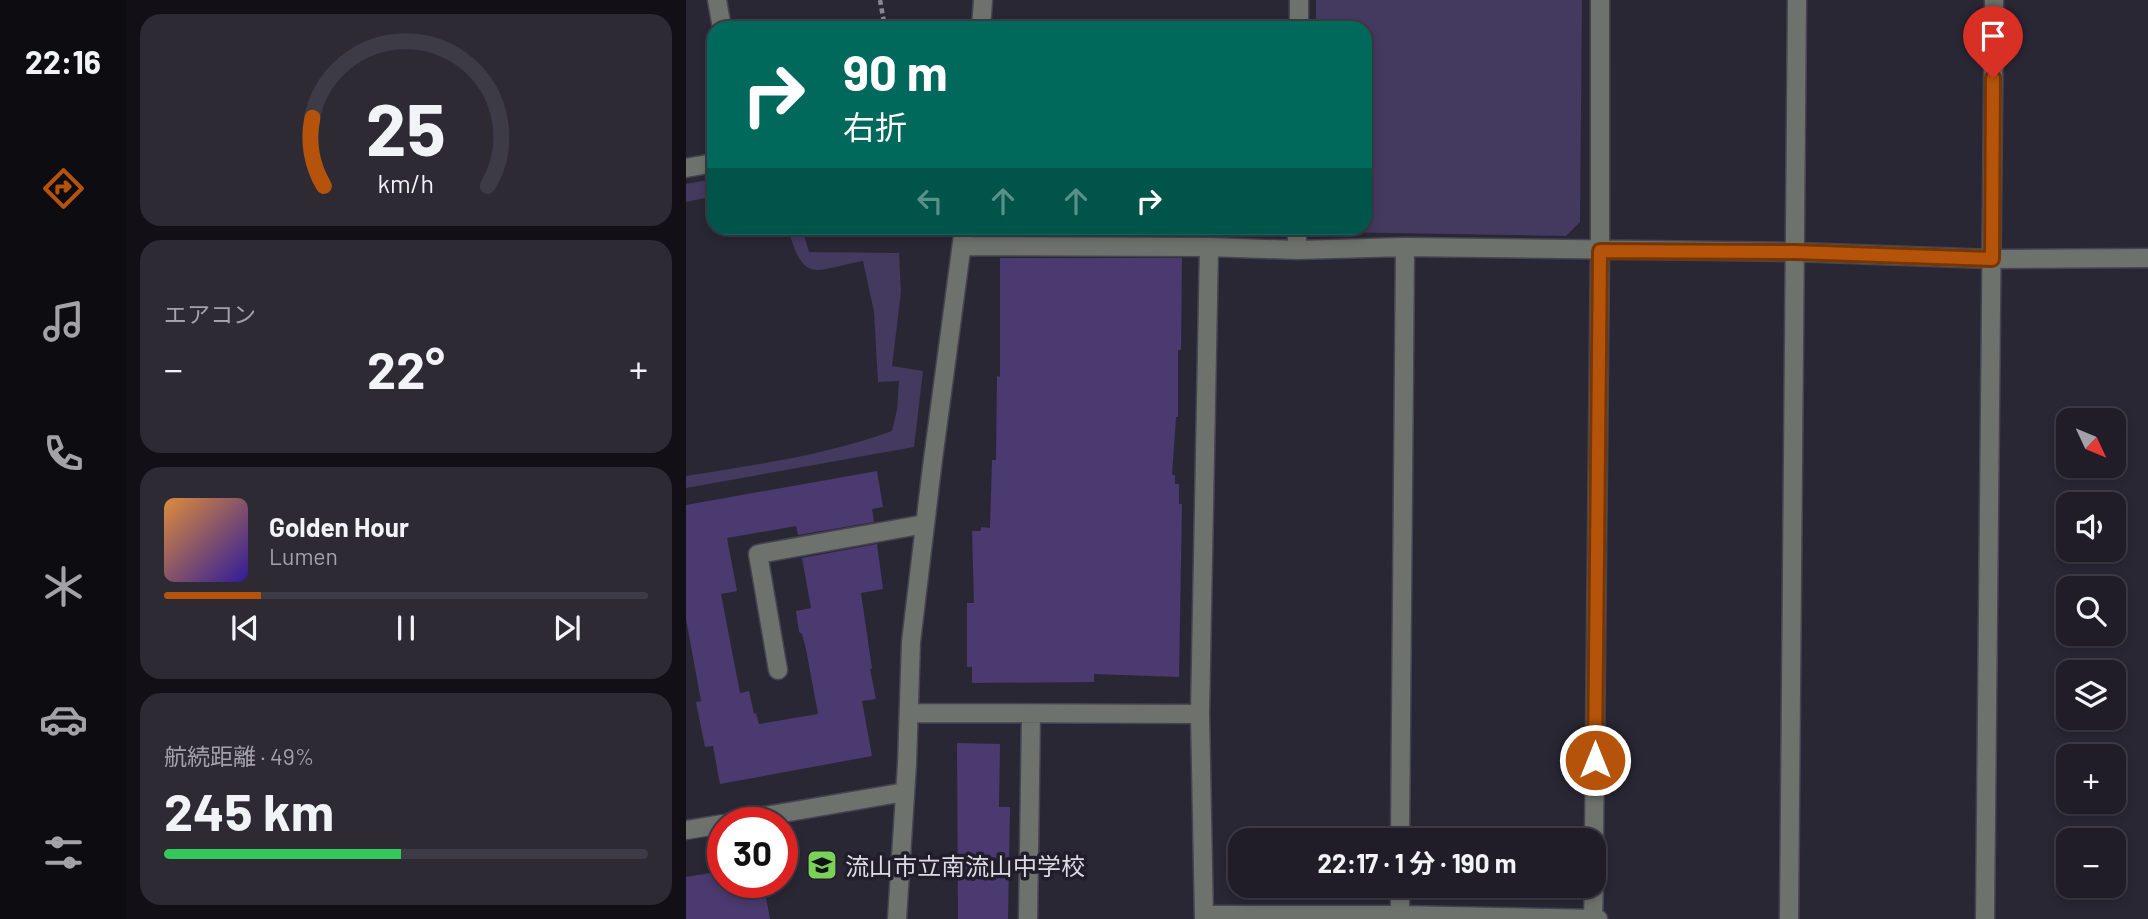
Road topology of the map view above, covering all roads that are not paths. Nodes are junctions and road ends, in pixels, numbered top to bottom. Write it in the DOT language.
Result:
graph roads {
  1 [pos="717,0"];
  2 [pos="983,0"];
  3 [pos="1299,0"];
  4 [pos="1600,0"];
  5 [pos="1797,0"];
  6 [pos="1994,0"];
  7 [pos="721,21"];
  8 [pos="982,21"];
  9 [pos="1298,21"];
  10 [pos="707,164"];
  11 [pos="686,168"];
  12 [pos="963,235"];
  13 [pos="1297,235"];
  14 [pos="962,246"];
  15 [pos="1209,247"];
  16 [pos="1405,247"];
  17 [pos="1297,250"];
  18 [pos="1600,251"];
  19 [pos="1795,252"];
  20 [pos="2148,258"];
  21 [pos="1992,259"];
  22 [pos="925,524"];
  23 [pos="778,670"];
  24 [pos="909,713"];
  25 [pos="1200,714"];
  26 [pos="1031,715"];
  27 [pos="905,792"];
  28 [pos="798,810"];
  29 [pos="707,827"];
  30 [pos="1401,828"];
  31 [pos="1594,828"];
  32 [pos="686,830"];
  33 [pos="1400,898"];
  34 [pos="1595,898"];
  35 [pos="1204,917"];
  36 [pos="1400,917"];
  37 [pos="897,919"];
  38 [pos="1028,919"];
  39 [pos="1596,919"];
  40 [pos="1789,919"];
  41 [pos="1985,919"];
  1 -- 7 [label="street"];
  2 -- 8 [label="street"];
  3 -- 9 [label="street"];
  4 -- 18 [label="street"];
  5 -- 19 [label="street"];
  6 -- 21 [label="street"];
  10 -- 11 [label="street"];
  12 -- 14 [label="street"];
  13 -- 17 [label="street"];
  14 -- 15 [label="street"];
  14 -- 22 [label="street"];
  15 -- 17 [label="street"];
  15 -- 25 [label="street"];
  16 -- 17 [label="street"];
  16 -- 18 [label="street"];
  16 -- 30 [label="street"];
  18 -- 19 [label="street"];
  18 -- 31 [label="street"];
  19 -- 21 [label="street"];
  19 -- 40 [label="street"];
  20 -- 21 [label="street"];
  21 -- 41 [label="street"];
  22 -- 23 [label="street"];
  22 -- 24 [label="street"];
  24 -- 26 [label="street"];
  24 -- 27 [label="street"];
  25 -- 26 [label="street"];
  25 -- 35 [label="street"];
  26 -- 38 [label="street"];
  27 -- 28 [label="street"];
  27 -- 37 [label="street"];
  29 -- 32 [label="street"];
  33 -- 36 [label="street"];
  34 -- 39 [label="street"];
  35 -- 36 [label="street"];
  36 -- 39 [label="street"];
}
